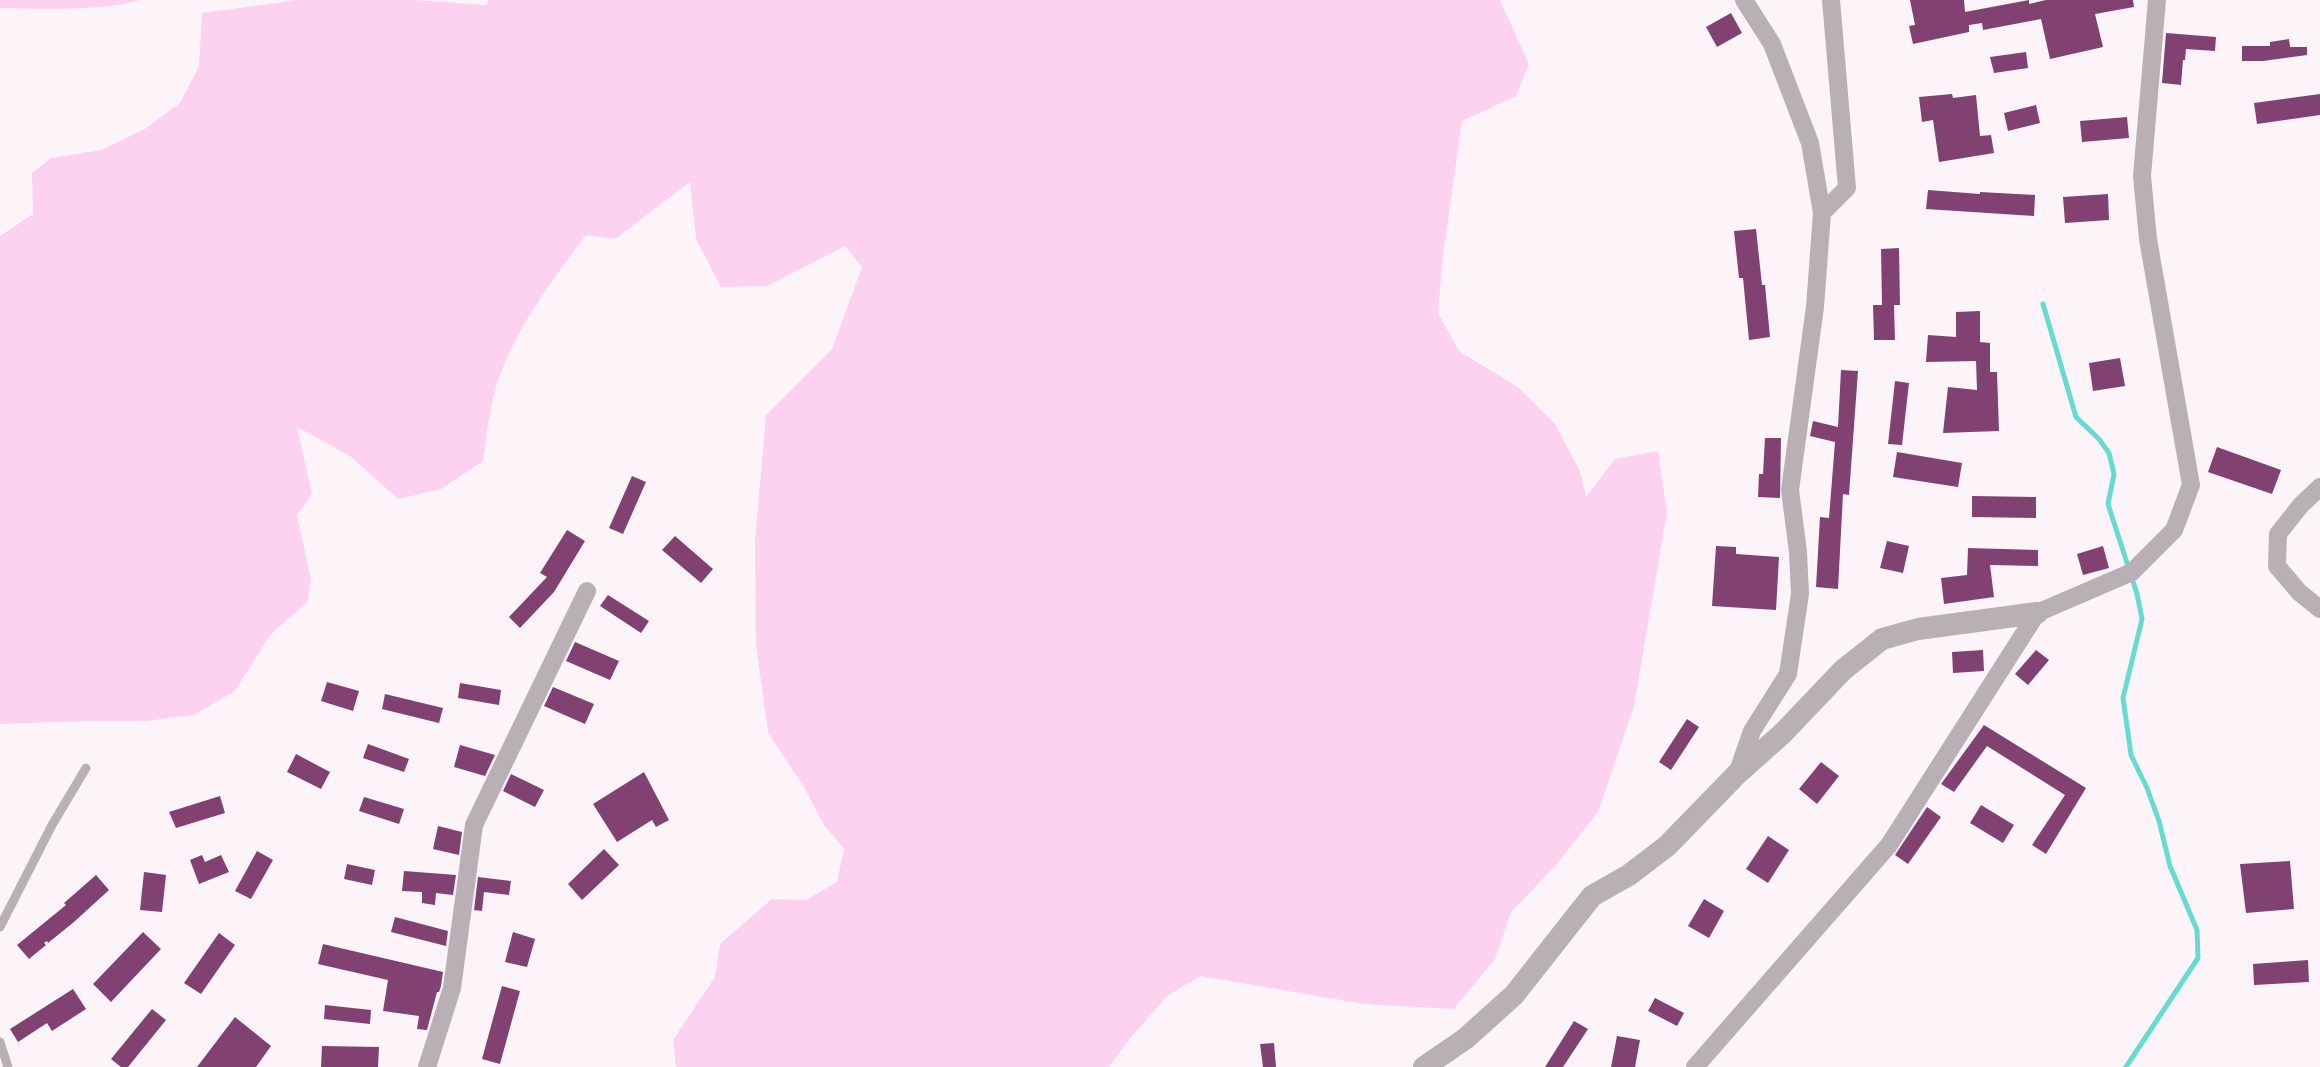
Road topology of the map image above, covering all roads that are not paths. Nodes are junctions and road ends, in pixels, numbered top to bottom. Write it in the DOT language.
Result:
graph roads {
  1 [pos="1744,0"];
  2 [pos="1831,0"];
  3 [pos="2157,0"];
  4 [pos="1822,213"];
  5 [pos="2320,487"];
  6 [pos="587,591"];
  7 [pos="2320,609"];
  8 [pos="2037,613"];
  9 [pos="86,768"];
  10 [pos="1737,774"];
  11 [pos="0,927"];
  12 [pos="0,1042"];
  13 [pos="8,1067"];
  14 [pos="427,1067"];
  15 [pos="1424,1067"];
  16 [pos="1695,1067"];
  1 -- 4 [label="street"];
  2 -- 4 [label="street"];
  3 -- 8 [label="street"];
  4 -- 10 [label="street"];
  5 -- 7 [label="street"];
  6 -- 14 [label="street"];
  8 -- 10 [label="street"];
  8 -- 16 [label="street"];
  9 -- 11 [label="lane"];
  10 -- 15 [label="street"];
  12 -- 13 [label="lane"];
}
